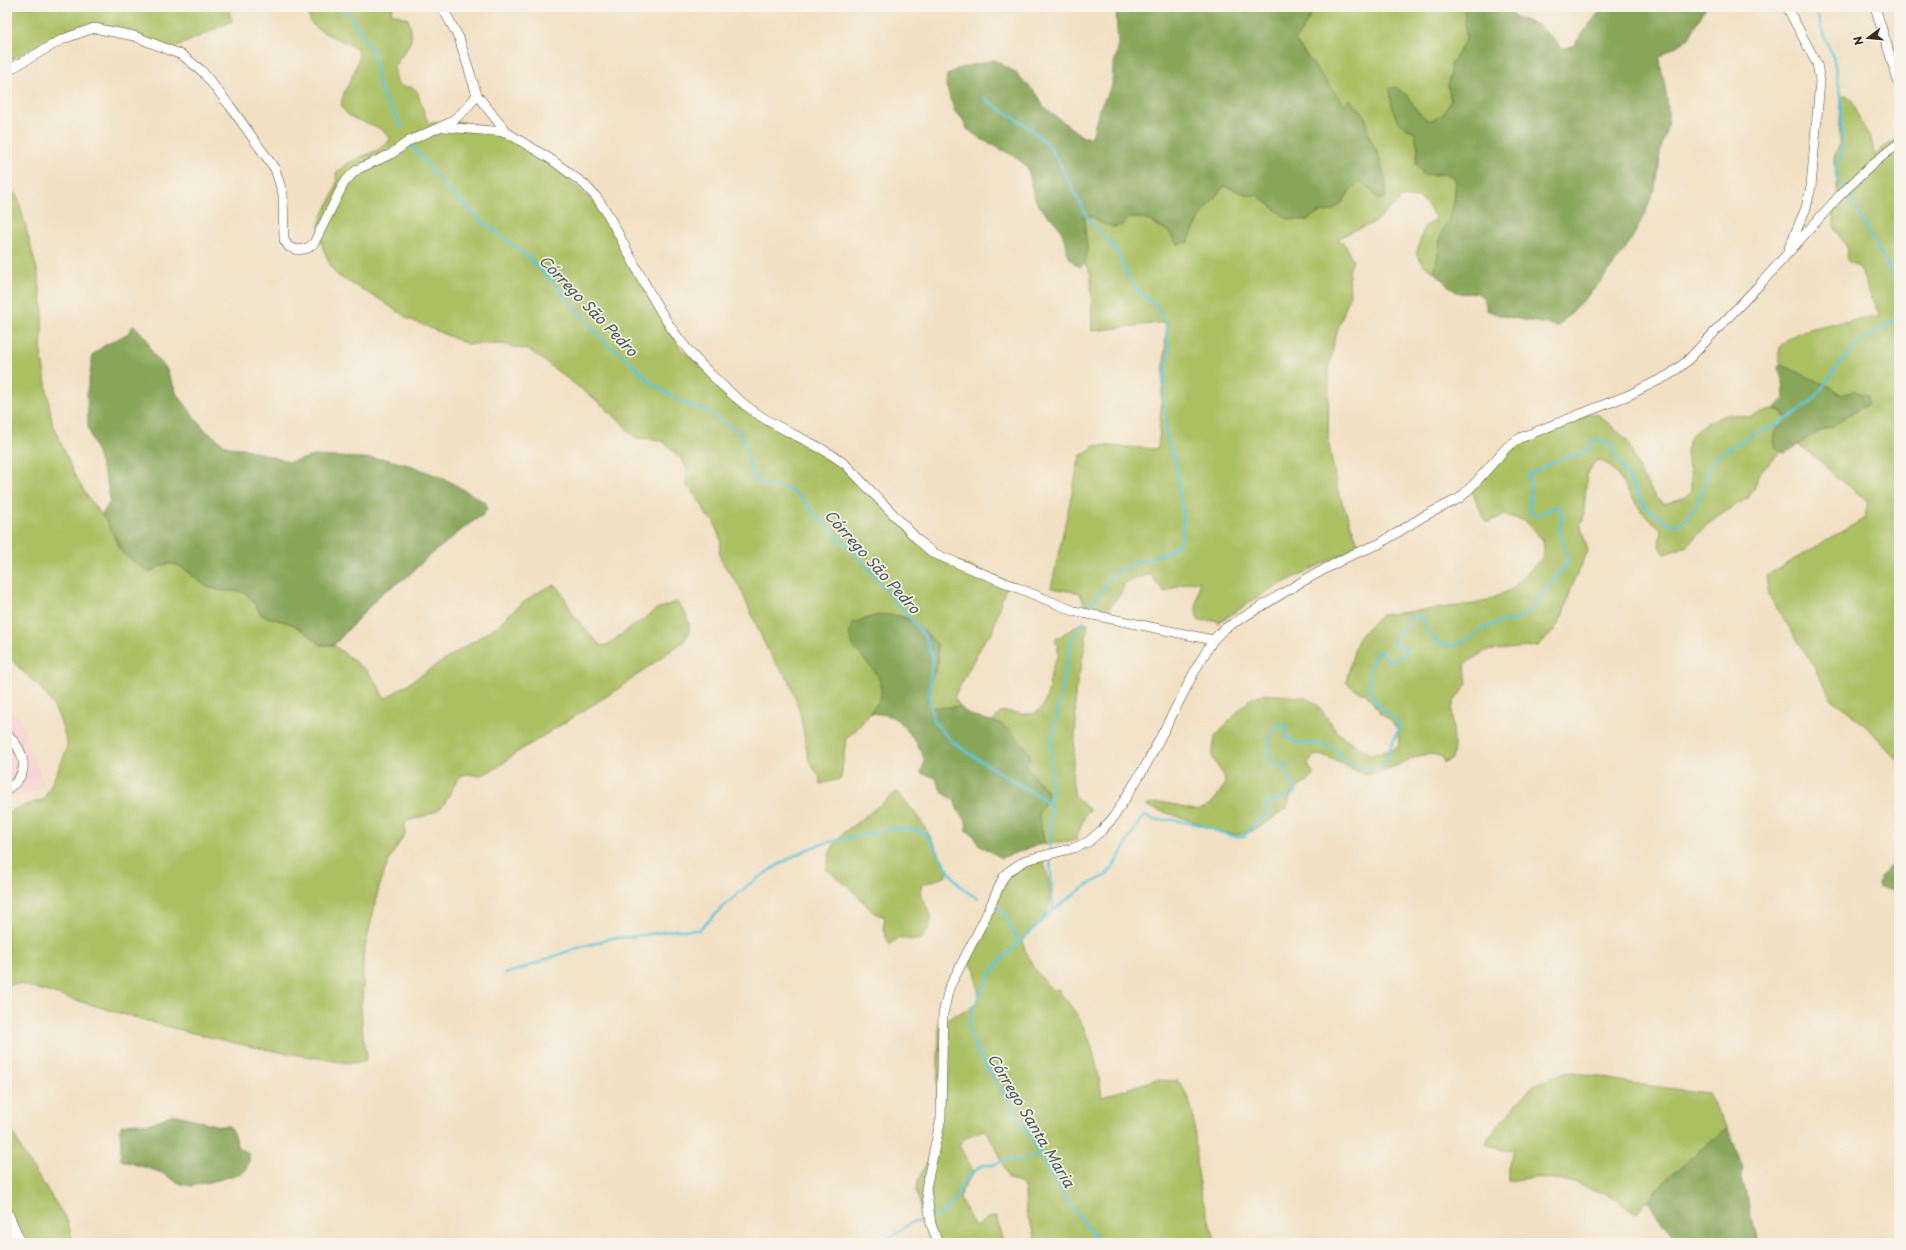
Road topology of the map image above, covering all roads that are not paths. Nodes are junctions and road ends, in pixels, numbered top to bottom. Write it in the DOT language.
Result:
graph roads {
  1 [pos="442,7"];
  2 [pos="1787,7"];
  3 [pos="1875,7"];
  4 [pos="7,71"];
  5 [pos="1899,84"];
  6 [pos="477,95"];
  7 [pos="444,127"];
  8 [pos="506,132"];
  9 [pos="1899,143"];
  10 [pos="1786,257"];
  11 [pos="1213,640"];
  12 [pos="7,734"];
  13 [pos="7,789"];
  14 [pos="7,1216"];
  15 [pos="19,1243"];
  16 [pos="938,1243"];
  1 -- 6 [label="street"];
  2 -- 10 [label="street"];
  3 -- 5 [label="street"];
  4 -- 7 [label="street"];
  6 -- 7 [label="street"];
  6 -- 8 [label="street"];
  7 -- 8 [label="street"];
  8 -- 11 [label="street"];
  9 -- 10 [label="street"];
  10 -- 11 [label="street"];
  11 -- 16 [label="street"];
  12 -- 13 [label="street"];
  14 -- 15 [label="highway"];
}
